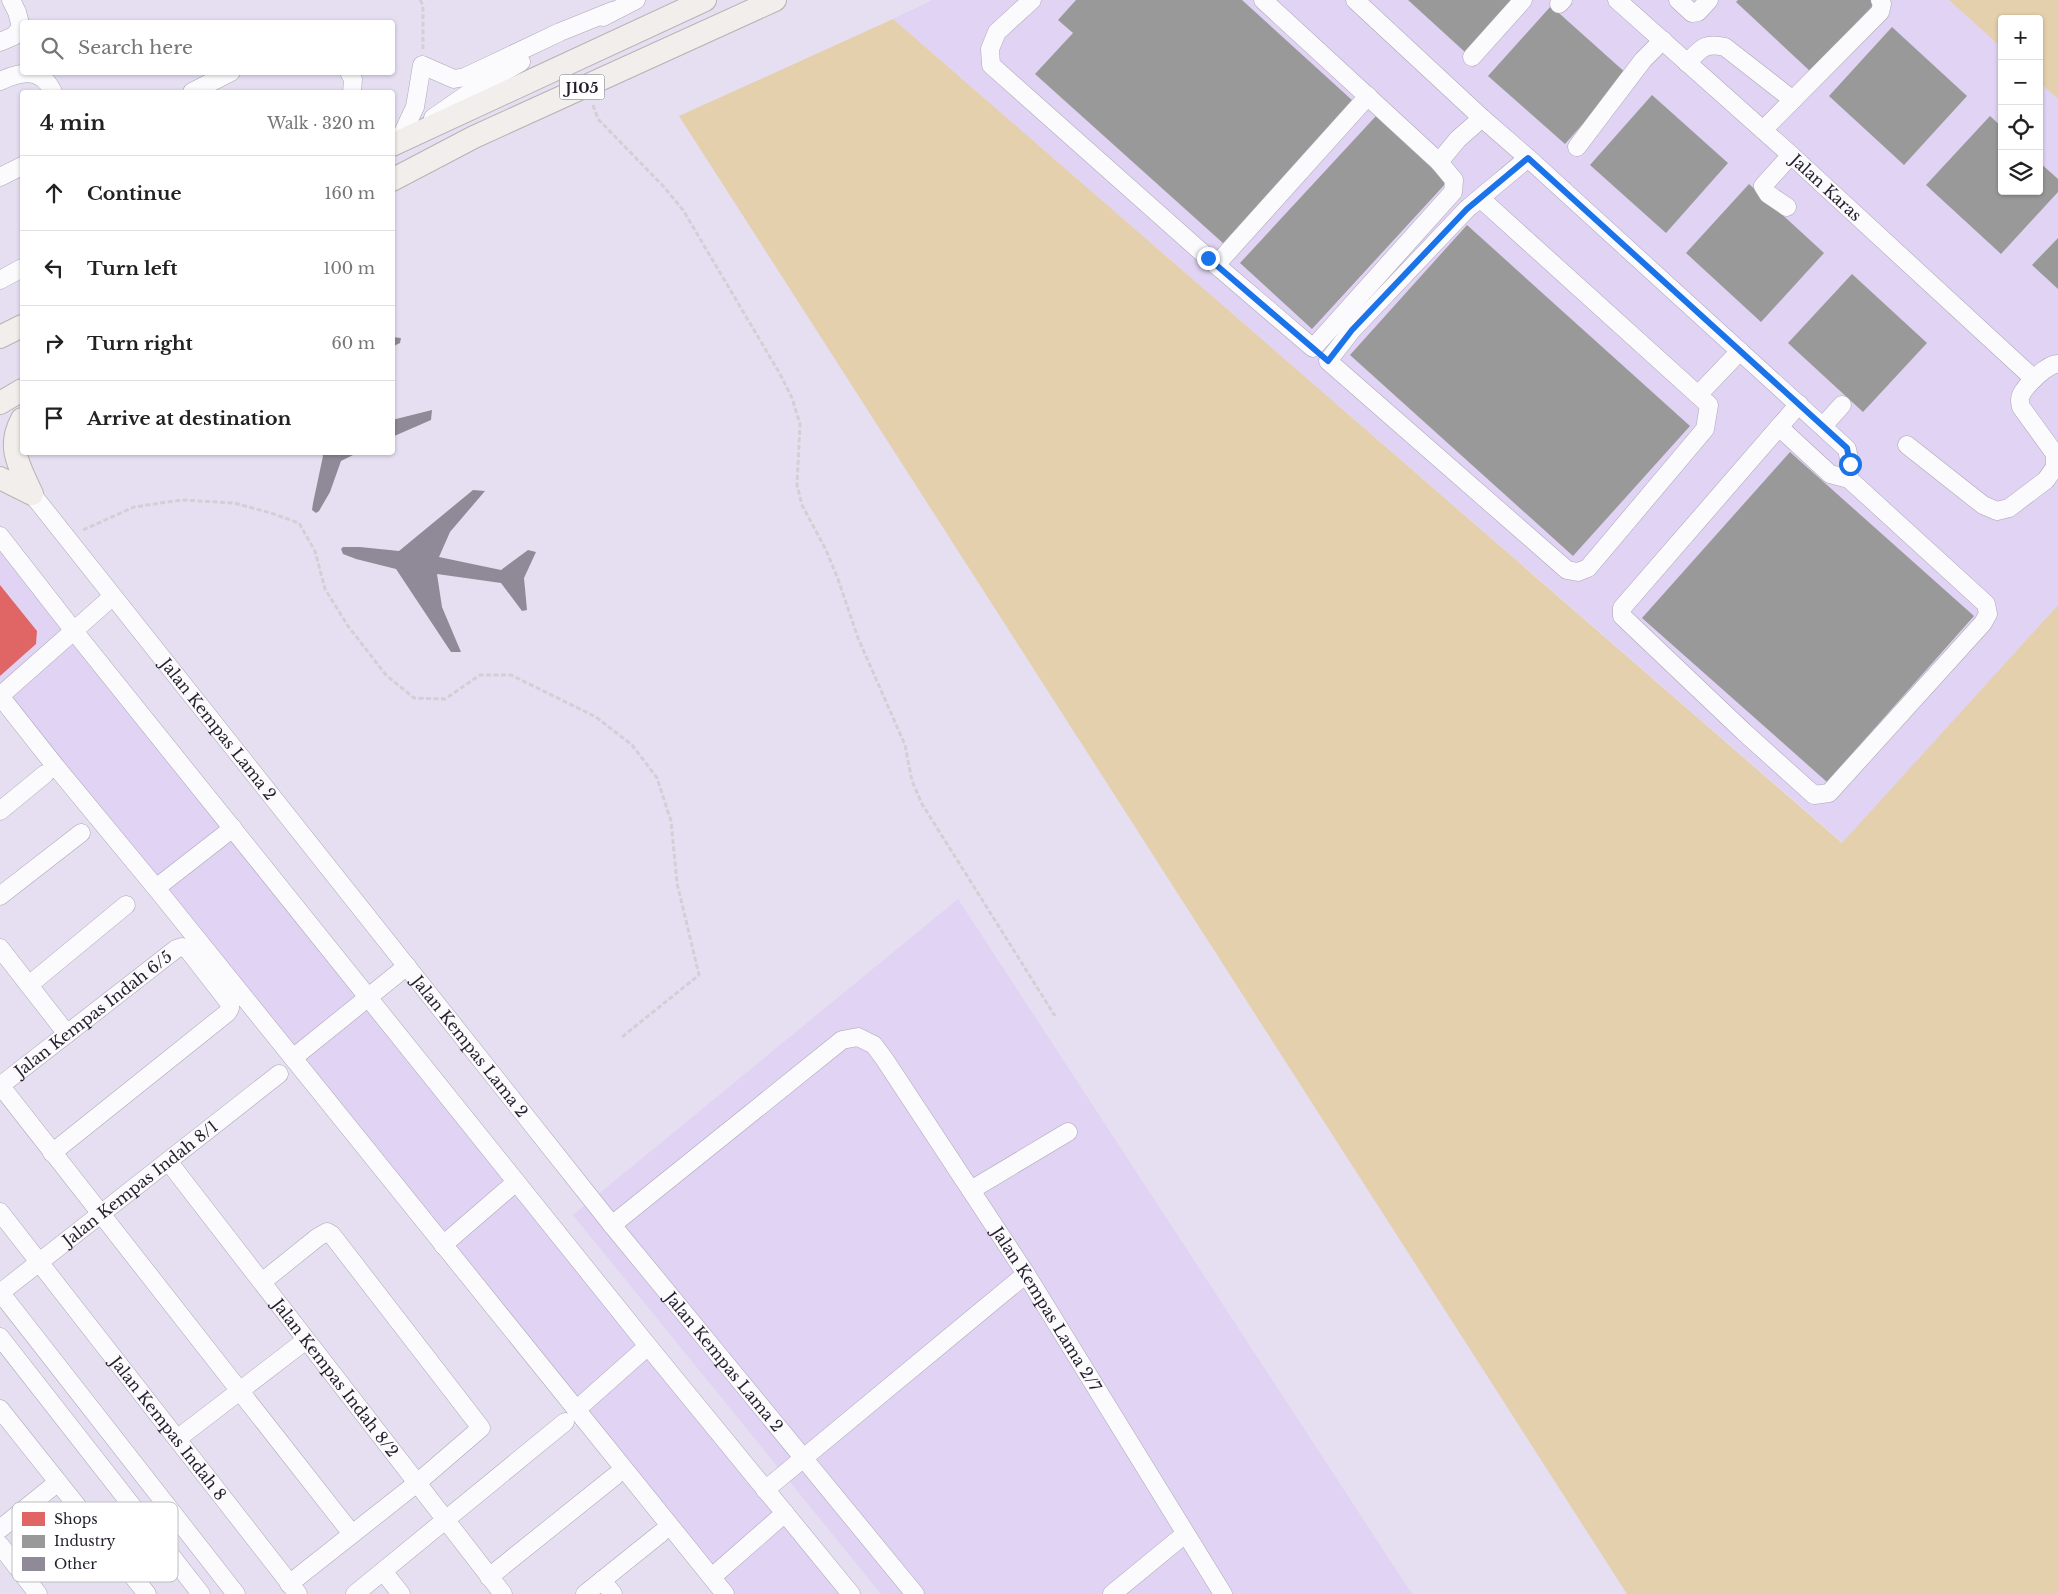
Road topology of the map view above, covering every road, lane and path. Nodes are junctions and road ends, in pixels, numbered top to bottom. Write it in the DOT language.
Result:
graph roads {
  1 [pos="11,0"];
  2 [pos="420,0"];
  3 [pos="636,0"];
  4 [pos="705,0"];
  5 [pos="775,0"];
  6 [pos="1032,0"];
  7 [pos="1263,0"];
  8 [pos="1355,0"];
  9 [pos="1523,0"];
  10 [pos="1617,0"];
  11 [pos="1678,0"];
  12 [pos="1709,0"];
  13 [pos="1880,0"];
  14 [pos="614,6"];
  15 [pos="20,23"];
  16 [pos="20,28"];
  17 [pos="7,39"];
  18 [pos="1663,40"];
  19 [pos="1472,57"];
  20 [pos="1688,63"];
  21 [pos="422,65"];
  22 [pos="20,73"];
  23 [pos="38,75"];
  24 [pos="225,75"];
  25 [pos="351,75"];
  26 [pos="0,81"];
  27 [pos="585,86"];
  28 [pos="52,90"];
  29 [pos="196,90"];
  30 [pos="352,90"];
  31 [pos="1368,96"];
  32 [pos="1793,100"];
  33 [pos="1482,118"];
  34 [pos="1763,130"];
  35 [pos="395,144"];
  36 [pos="1576,147"];
  37 [pos="1792,155"];
  38 [pos="1528,158"];
  39 [pos="1438,162"];
  40 [pos="20,167"];
  41 [pos="0,177"];
  42 [pos="395,178"];
  43 [pos="1480,198"];
  44 [pos="1787,207"];
  45 [pos="1216,265"];
  46 [pos="20,269"];
  47 [pos="0,280"];
  48 [pos="20,327"];
  49 [pos="0,337"];
  50 [pos="1313,348"];
  51 [pos="1740,351"];
  52 [pos="1328,361"];
  53 [pos="2058,364"];
  54 [pos="2034,379"];
  55 [pos="20,391"];
  56 [pos="1698,395"];
  57 [pos="0,403"];
  58 [pos="1799,404"];
  59 [pos="1842,404"];
  60 [pos="20,423"];
  61 [pos="1823,426"];
  62 [pos="1779,427"];
  63 [pos="1907,445"];
  64 [pos="0,478"];
  65 [pos="1849,479"];
  66 [pos="32,494"];
  67 [pos="0,536"];
  68 [pos="66,538"];
  69 [pos="112,597"];
  70 [pos="74,631"];
  71 [pos="0,696"];
  72 [pos="45,774"];
  73 [pos="0,811"];
  74 [pos="233,828"];
  75 [pos="81,833"];
  76 [pos="156,888"];
  77 [pos="0,896"];
  78 [pos="126,905"];
  79 [pos="0,948"];
  80 [pos="407,966"];
  81 [pos="29,985"];
  82 [pos="368,996"];
  83 [pos="1055,1016"];
  84 [pos="67,1034"];
  85 [pos="622,1037"];
  86 [pos="293,1058"];
  87 [pos="279,1074"];
  88 [pos="0,1086"];
  89 [pos="1068,1132"];
  90 [pos="52,1152"];
  91 [pos="168,1161"];
  92 [pos="516,1182"];
  93 [pos="971,1190"];
  94 [pos="0,1212"];
  95 [pos="100,1214"];
  96 [pos="612,1225"];
  97 [pos="444,1244"];
  98 [pos="39,1262"];
  99 [pos="1026,1274"];
  100 [pos="262,1282"];
  101 [pos="0,1293"];
  102 [pos="0,1337"];
  103 [pos="306,1340"];
  104 [pos="648,1346"];
  105 [pos="240,1391"];
  106 [pos="0,1409"];
  107 [pos="571,1416"];
  108 [pos="177,1439"];
  109 [pos="804,1459"];
  110 [pos="615,1476"];
  111 [pos="58,1482"];
  112 [pos="417,1483"];
  113 [pos="766,1490"];
  114 [pos="33,1502"];
  115 [pos="74,1502"];
  116 [pos="129,1502"];
  117 [pos="164,1502"];
  118 [pos="785,1514"];
  119 [pos="12,1519"];
  120 [pos="178,1520"];
  121 [pos="446,1520"];
  122 [pos="0,1529"];
  123 [pos="661,1533"];
  124 [pos="352,1534"];
  125 [pos="1185,1534"];
  126 [pos="0,1545"];
  127 [pos="12,1560"];
  128 [pos="178,1565"];
  129 [pos="383,1571"];
  130 [pos="489,1576"];
  131 [pos="712,1577"];
  132 [pos="602,1580"];
  133 [pos="29,1582"];
  134 [pos="137,1582"];
  135 [pos="293,1589"];
  136 [pos="38,1594"];
  137 [pos="147,1594"];
  138 [pos="201,1594"];
  139 [pos="236,1594"];
  140 [pos="356,1594"];
  141 [pos="401,1594"];
  142 [pos="503,1594"];
  143 [pos="585,1594"];
  144 [pos="613,1594"];
  145 [pos="726,1594"];
  146 [pos="852,1594"];
  147 [pos="915,1594"];
  148 [pos="1112,1594"];
  149 [pos="1223,1594"];
  1 -- 15 [label="street"];
  2 -- 21 [label="path"];
  3 -- 14 [label="street"];
  4 -- 35 [label="main road, J105"];
  5 -- 27 [label="main road, J105"];
  6 -- 45 [label="street"];
  7 -- 31 [label="street"];
  8 -- 33 [label="street"];
  9 -- 19 [label="street"];
  10 -- 18 [label="street, Jalan Karas"];
  11 -- 12 [label="street"];
  13 -- 32 [label="street"];
  14 -- 21 [label="street"];
  14 -- 35 [label="street"];
  16 -- 17 [label="street"];
  18 -- 20 [label="street, Jalan Karas"];
  18 -- 36 [label="street"];
  20 -- 32 [label="street"];
  20 -- 34 [label="street, Jalan Karas"];
  21 -- 35 [label="street"];
  22 -- 26 [label="street"];
  23 -- 28 [label="street"];
  24 -- 29 [label="street"];
  25 -- 30 [label="street"];
  27 -- 42 [label="main road, J105"];
  27 -- 83 [label="path"];
  31 -- 39 [label="street"];
  31 -- 45 [label="street"];
  32 -- 34 [label="street"];
  33 -- 38 [label="street"];
  33 -- 39 [label="street"];
  34 -- 37 [label="street, Jalan Karas"];
  37 -- 44 [label="street"];
  37 -- 54 [label="street, Jalan Karas"];
  38 -- 43 [label="street"];
  38 -- 51 [label="street"];
  39 -- 50 [label="street"];
  40 -- 41 [label="street"];
  43 -- 52 [label="street"];
  43 -- 56 [label="street"];
  45 -- 50 [label="street"];
  46 -- 47 [label="street"];
  48 -- 49 [label="main road"];
  50 -- 52 [label="street"];
  51 -- 56 [label="street"];
  51 -- 58 [label="street"];
  52 -- 56 [label="street"];
  53 -- 54 [label="street"];
  54 -- 63 [label="street"];
  55 -- 57 [label="main road"];
  58 -- 61 [label="street"];
  58 -- 62 [label="street"];
  59 -- 61 [label="street"];
  60 -- 66 [label="main road"];
  61 -- 65 [label="street"];
  62 -- 65 [label="street"];
  62 -- 65 [label="street"];
  64 -- 66 [label="main road"];
  66 -- 68 [label="street, Jalan Kempas Lama 2"];
  67 -- 70 [label="street"];
  68 -- 69 [label="street, Jalan Kempas Lama 2"];
  68 -- 85 [label="path"];
  69 -- 70 [label="street"];
  69 -- 80 [label="street, Jalan Kempas Lama 2"];
  70 -- 71 [label="street"];
  70 -- 74 [label="street"];
  71 -- 76 [label="street"];
  72 -- 73 [label="street"];
  74 -- 76 [label="street"];
  74 -- 82 [label="street"];
  75 -- 77 [label="street"];
  76 -- 86 [label="street"];
  78 -- 81 [label="street"];
  79 -- 81 [label="street"];
  80 -- 82 [label="street"];
  80 -- 96 [label="street, Jalan Kempas Lama 2"];
  81 -- 84 [label="street"];
  82 -- 86 [label="street"];
  82 -- 92 [label="street"];
  84 -- 88 [label="street, Jalan Kempas Indah 6/5"];
  84 -- 90 [label="street, Jalan Kempas Indah 6/5"];
  86 -- 97 [label="street"];
  87 -- 91 [label="street, Jalan Kempas Indah 8/1"];
  88 -- 90 [label="street"];
  89 -- 93 [label="street"];
  90 -- 95 [label="street"];
  91 -- 95 [label="street, Jalan Kempas Indah 8/1"];
  91 -- 100 [label="street, Jalan Kempas Indah 8/2"];
  92 -- 97 [label="street"];
  92 -- 104 [label="street"];
  93 -- 96 [label="street, Jalan Kempas Lama 2/7"];
  93 -- 99 [label="street, Jalan Kempas Lama 2/7"];
  94 -- 98 [label="street, Jalan Kempas Indah 8"];
  95 -- 98 [label="street, Jalan Kempas Indah 8/1"];
  95 -- 105 [label="street"];
  96 -- 109 [label="street, Jalan Kempas Lama 2"];
  97 -- 107 [label="street"];
  98 -- 101 [label="street, Jalan Kempas Indah 8/1"];
  98 -- 108 [label="street, Jalan Kempas Indah 8"];
  99 -- 109 [label="street"];
  99 -- 125 [label="street, Jalan Kempas Lama 2/7"];
  100 -- 103 [label="street, Jalan Kempas Indah 8/2"];
  100 -- 112 [label="street"];
  101 -- 117 [label="street"];
  102 -- 116 [label="street"];
  103 -- 105 [label="street"];
  103 -- 112 [label="street, Jalan Kempas Indah 8/2"];
  104 -- 107 [label="street"];
  104 -- 113 [label="street"];
  105 -- 108 [label="street"];
  105 -- 124 [label="street"];
  106 -- 111 [label="street"];
  107 -- 121 [label="street"];
  107 -- 131 [label="street"];
  108 -- 135 [label="street, Jalan Kempas Indah 8"];
  109 -- 113 [label="street"];
  109 -- 147 [label="street, Jalan Kempas Lama 2"];
  110 -- 130 [label="street"];
  111 -- 114 [label="street"];
  111 -- 115 [label="street"];
  112 -- 121 [label="street, Jalan Kempas Indah 8/2"];
  112 -- 124 [label="street"];
  113 -- 118 [label="street"];
  118 -- 131 [label="street"];
  118 -- 146 [label="street"];
  119 -- 122 [label="street"];
  120 -- 139 [label="street"];
  121 -- 129 [label="street"];
  121 -- 130 [label="street, Jalan Kempas Indah 8/2"];
  123 -- 132 [label="street"];
  124 -- 135 [label="street"];
  125 -- 148 [label="street"];
  125 -- 149 [label="street, Jalan Kempas Lama 2/7"];
  126 -- 127 [label="street"];
  128 -- 138 [label="street"];
  129 -- 140 [label="street"];
  129 -- 141 [label="street"];
  130 -- 142 [label="street, Jalan Kempas Indah 8/2"];
  131 -- 145 [label="street"];
  132 -- 143 [label="street"];
  132 -- 144 [label="street"];
  133 -- 136 [label="street"];
  134 -- 137 [label="street"];
}
